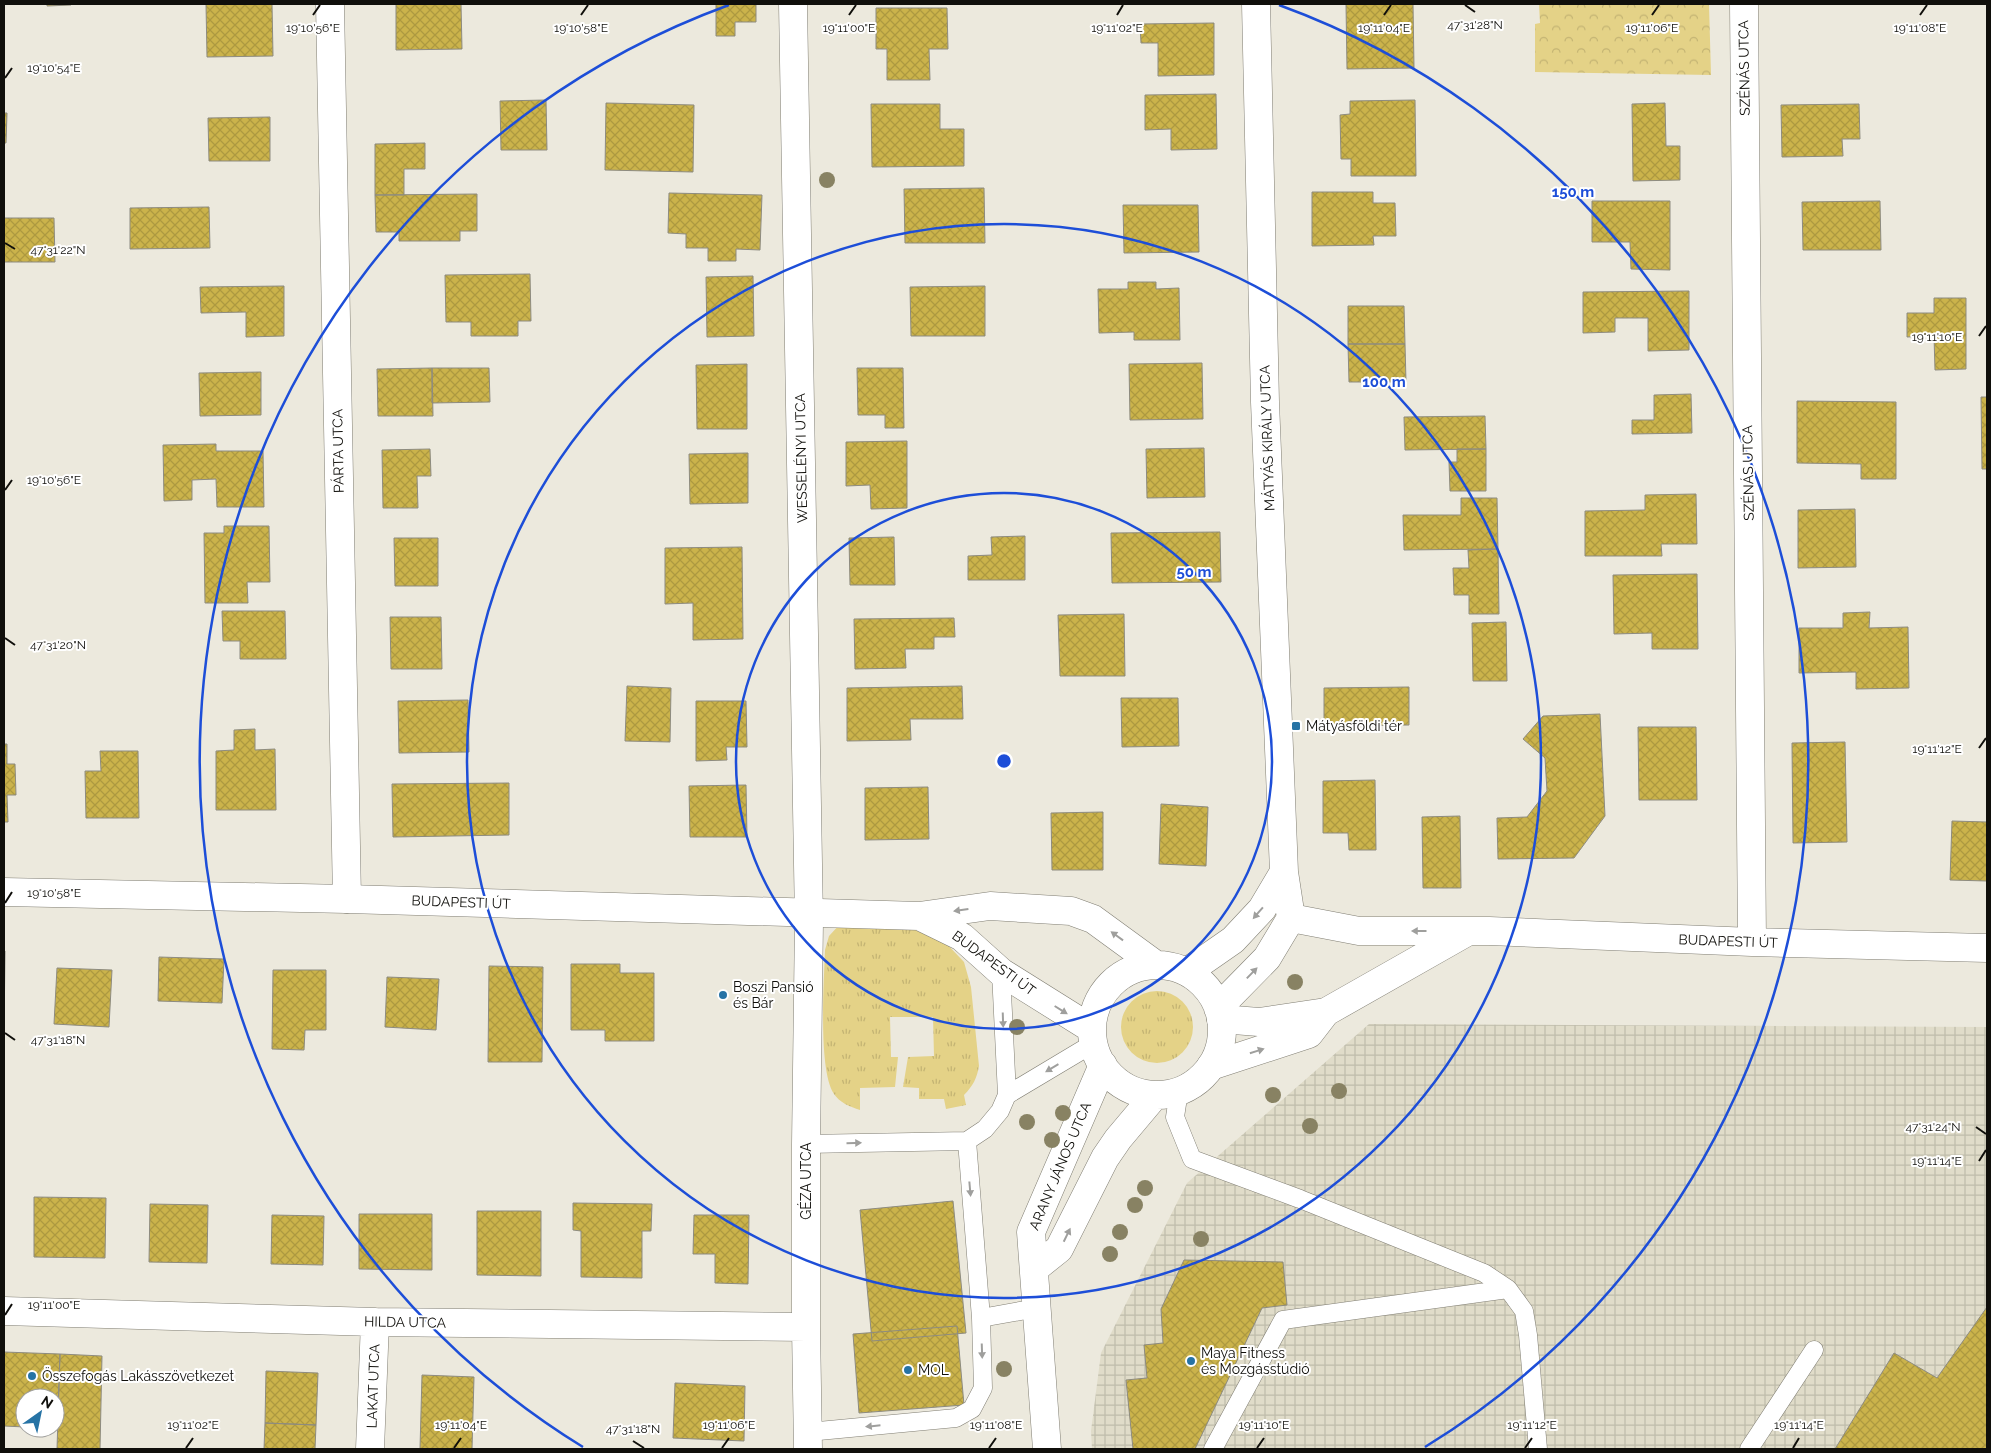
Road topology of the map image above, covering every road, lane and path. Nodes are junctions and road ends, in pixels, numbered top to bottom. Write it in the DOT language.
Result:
graph roads {
  1 [pos="330,4"];
  2 [pos="793,4"];
  3 [pos="1256,4"];
  4 [pos="1744,4"];
  5 [pos="1284,872"];
  6 [pos="4,892"];
  7 [pos="347,899"];
  8 [pos="808,912"];
  9 [pos="919,916"];
  10 [pos="1290,918"];
  11 [pos="1468,931"];
  12 [pos="1752,942"];
  13 [pos="1987,948"];
  14 [pos="1156,965"];
  15 [pos="1001,972"];
  16 [pos="1186,972"];
  17 [pos="1326,1012"];
  18 [pos="1220,1013"];
  19 [pos="1096,1046"];
  20 [pos="1211,1066"];
  21 [pos="1167,1093"];
  22 [pos="1007,1095"];
  23 [pos="966,1141"];
  24 [pos="806,1144"];
  25 [pos="1034,1270"];
  26 [pos="1508,1289"];
  27 [pos="1037,1308"];
  28 [pos="4,1311"];
  29 [pos="981,1318"];
  30 [pos="375,1322"];
  31 [pos="806,1327"];
  32 [pos="1814,1350"];
  33 [pos="808,1441"];
  34 [pos="370,1449"];
  35 [pos="1047,1449"];
  36 [pos="1213,1449"];
  37 [pos="1538,1449"];
  38 [pos="1749,1449"];
  1 -- 7 [label="street, PÁRTA UTCA"];
  2 -- 8 [label="street, WESSELÉNYI UTCA"];
  3 -- 5 [label="street, MÁTYÁS KIRÁLY UTCA"];
  4 -- 12 [label="street, SZÉNÁS UTCA"];
  5 -- 10 [label="street, MÁTYÁS KIRÁLY UTCA"];
  5 -- 16 [label="street, one-way"];
  6 -- 7 [label="street, BUDAPESTI ÚT"];
  7 -- 8 [label="street, BUDAPESTI ÚT"];
  8 -- 9 [label="street, BUDAPESTI ÚT"];
  8 -- 24 [label="street, GÉZA UTCA"];
  14 -- 9 [label="street, BUDAPESTI ÚT, one-way"];
  9 -- 15 [label="street, BUDAPESTI ÚT"];
  11 -- 10 [label="street, BUDAPESTI ÚT, one-way"];
  18 -- 10 [label="street, one-way"];
  11 -- 12 [label="street, BUDAPESTI ÚT"];
  11 -- 17 [label="street"];
  12 -- 13 [label="street, BUDAPESTI ÚT"];
  14 -- 16 [label="street"];
  14 -- 19 [label="street"];
  15 -- 19 [label="street, BUDAPESTI ÚT, one-way"];
  15 -- 22 [label="lane, one-way"];
  16 -- 18 [label="street"];
  17 -- 18 [label="street"];
  20 -- 17 [label="street, one-way"];
  18 -- 20 [label="street"];
  19 -- 21 [label="street"];
  19 -- 22 [label="lane, one-way"];
  19 -- 25 [label="street, ARANY JÁNOS UTCA"];
  20 -- 21 [label="street"];
  25 -- 21 [label="street, one-way"];
  21 -- 26 [label="lane"];
  22 -- 23 [label="lane"];
  24 -- 23 [label="lane, one-way"];
  23 -- 29 [label="lane, one-way"];
  24 -- 31 [label="street, GÉZA UTCA"];
  25 -- 27 [label="street, ARANY JÁNOS UTCA"];
  26 -- 36 [label="lane"];
  26 -- 37 [label="lane"];
  27 -- 29 [label="lane"];
  27 -- 35 [label="street, ARANY JÁNOS UTCA"];
  28 -- 30 [label="street, HILDA UTCA"];
  29 -- 33 [label="lane, one-way"];
  30 -- 31 [label="street, HILDA UTCA"];
  30 -- 34 [label="street, LAKAT UTCA"];
  31 -- 33 [label="street, GÉZA UTCA"];
  32 -- 38 [label="lane"];
}
